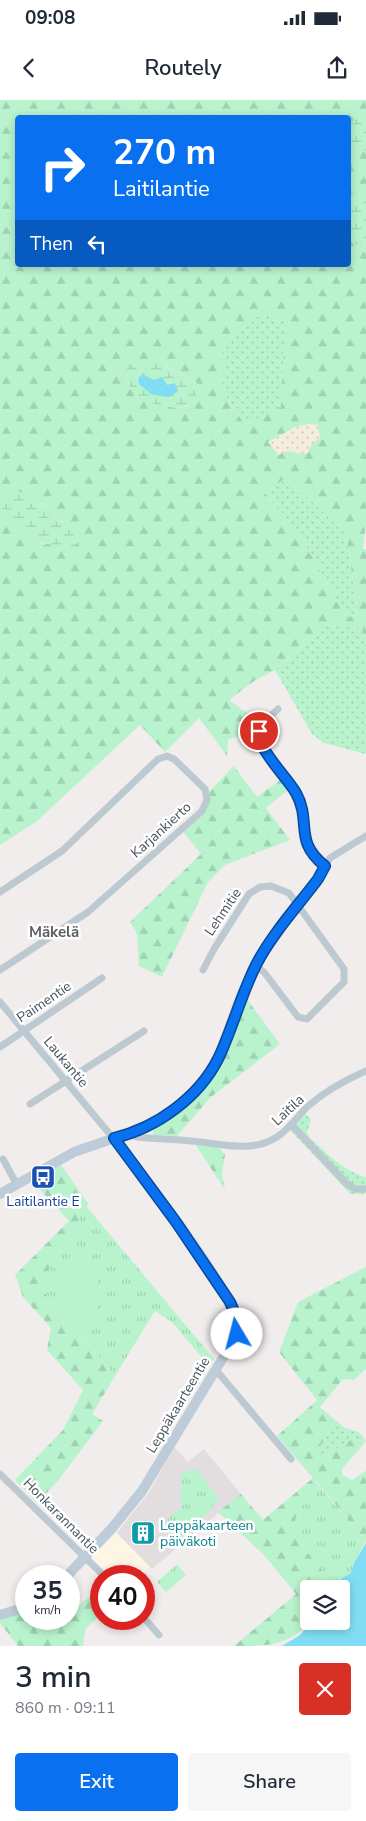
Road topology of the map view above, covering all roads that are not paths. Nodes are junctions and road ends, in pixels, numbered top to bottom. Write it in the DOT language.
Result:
graph roads {
  1 [pos="278,709"];
  2 [pos="366,836"];
  3 [pos="325,866"];
  4 [pos="0,892"];
  5 [pos="298,906"];
  6 [pos="256,966"];
  7 [pos="0,970"];
  8 [pos="203,970"];
  9 [pos="102,978"];
  10 [pos="0,1002"];
  11 [pos="24,1030"];
  12 [pos="144,1030"];
  13 [pos="0,1047"];
  14 [pos="366,1071"];
  15 [pos="66,1081"];
  16 [pos="30,1104"];
  17 [pos="291,1124"];
  18 [pos="131,1134"];
  19 [pos="114,1138"];
  20 [pos="3,1159"];
  21 [pos="16,1185"];
  22 [pos="366,1190"];
  23 [pos="0,1194"];
  24 [pos="216,1370"];
  25 [pos="291,1459"];
  26 [pos="0,1474"];
  27 [pos="85,1557"];
  28 [pos="77,1565"];
  29 [pos="93,1565"];
  30 [pos="15,1610"];
  31 [pos="0,1614"];
  32 [pos="155,1630"];
  33 [pos="159,1635"];
  1 -- 3 [label="street"];
  2 -- 3 [label="street"];
  3 -- 5 [label="street"];
  4 -- 7 [label="street, Karjankierto"];
  5 -- 6 [label="street"];
  5 -- 6 [label="street"];
  5 -- 8 [label="street, Lehmitie"];
  6 -- 18 [label="street"];
  9 -- 11 [label="street, Paimentie"];
  10 -- 11 [label="street, Laukantie"];
  11 -- 13 [label="street, Paimentie"];
  11 -- 15 [label="street, Laukantie"];
  12 -- 15 [label="street"];
  14 -- 17 [label="street, Laitila"];
  15 -- 16 [label="street"];
  15 -- 19 [label="street, Laukantie"];
  17 -- 18 [label="street, Laitila"];
  17 -- 22 [label="street"];
  18 -- 19 [label="street"];
  19 -- 21 [label="street"];
  19 -- 24 [label="street, Leppäkaarteentie"];
  20 -- 21 [label="street"];
  21 -- 23 [label="street"];
  24 -- 25 [label="street"];
  24 -- 27 [label="street, Leppäkaarteentie"];
  26 -- 27 [label="street, Honkarannantie"];
  27 -- 28 [label="street, Leppäkaarteentie"];
  27 -- 29 [label="street, Honkarannantie"];
  30 -- 31 [label="street"];
  32 -- 33 [label="street"];
}
